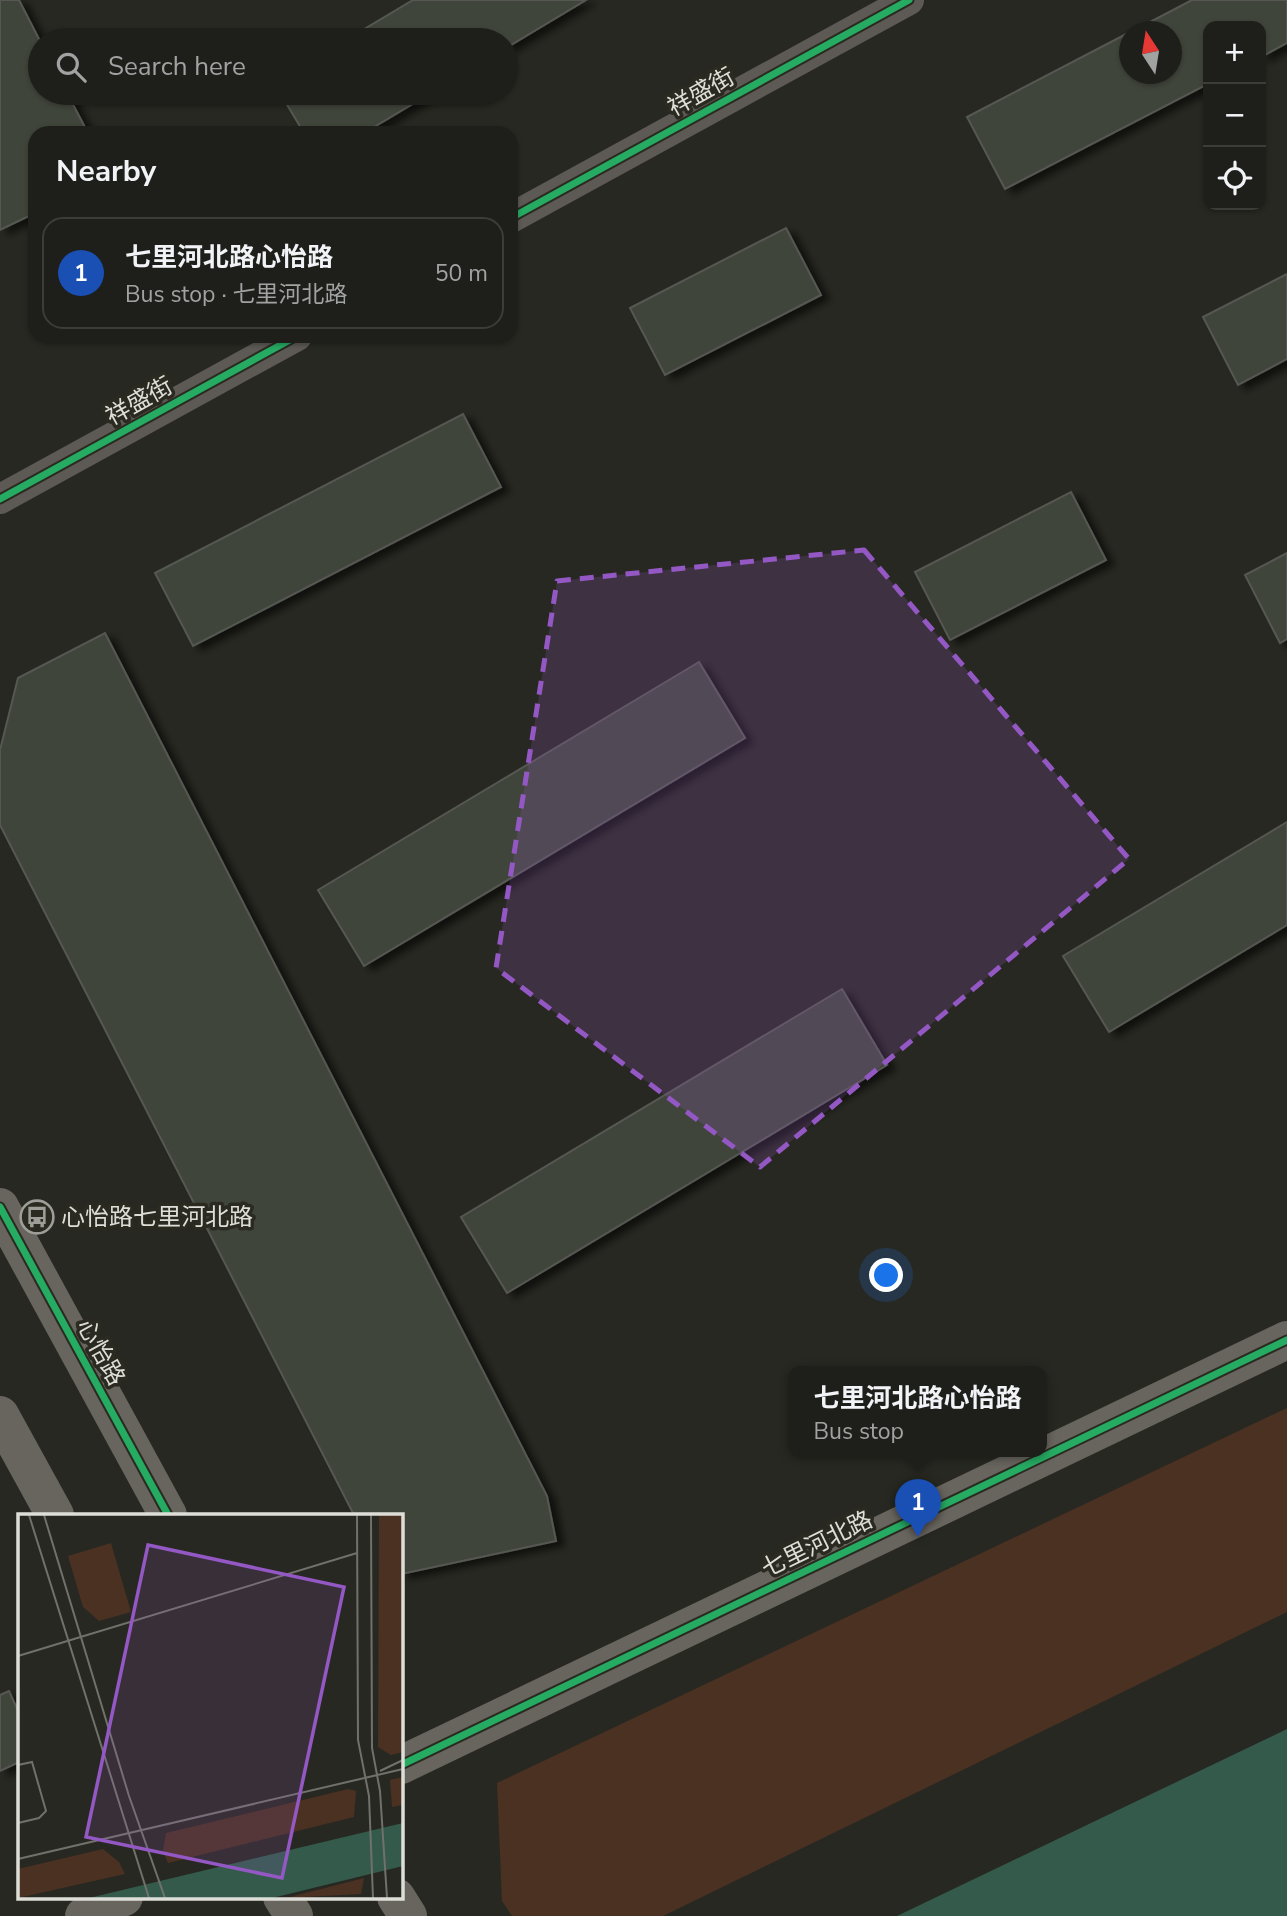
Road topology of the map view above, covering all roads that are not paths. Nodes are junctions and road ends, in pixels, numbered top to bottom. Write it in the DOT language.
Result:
graph roads {
  1 [pos="909,0"];
  2 [pos="518,214"];
  3 [pos="284,343"];
  4 [pos="0,499"];
  5 [pos="0,1207"];
  6 [pos="1287,1340"];
  7 [pos="0,1415"];
  8 [pos="1047,1455"];
  9 [pos="1043,1457"];
  10 [pos="54,1514"];
  11 [pos="167,1514"];
  12 [pos="402,1765"];
  13 [pos="122,1898"];
  14 [pos="283,1898"];
  15 [pos="397,1898"];
  16 [pos="84,1916"];
  17 [pos="294,1916"];
  18 [pos="408,1916"];
  1 -- 2 [label="street, 祥盛街"];
  3 -- 4 [label="street, 祥盛街"];
  5 -- 11 [label="street, 心怡路"];
  6 -- 8 [label="street, 七里河北路"];
  7 -- 10 [label="street"];
  9 -- 12 [label="street, 七里河北路"];
  13 -- 16 [label="street"];
  14 -- 17 [label="street"];
  15 -- 18 [label="street"];
}
